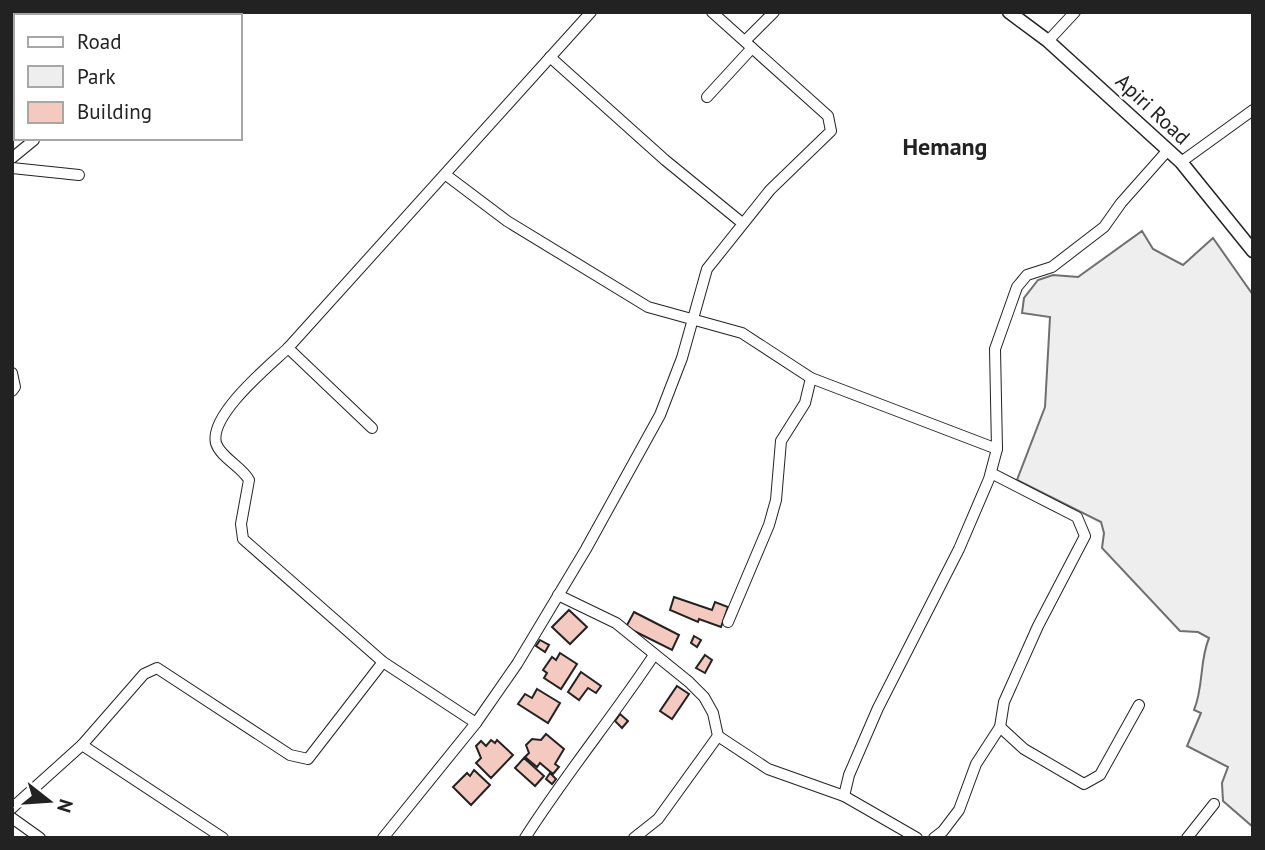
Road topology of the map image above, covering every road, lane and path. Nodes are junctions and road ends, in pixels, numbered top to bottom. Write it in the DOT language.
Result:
graph roads {
  1 [pos="591,12"];
  2 [pos="712,12"];
  3 [pos="774,12"];
  4 [pos="1009,12"];
  5 [pos="1075,12"];
  6 [pos="1048,41"];
  7 [pos="748,44"];
  8 [pos="550,57"];
  9 [pos="707,97"];
  10 [pos="1253,110"];
  11 [pos="34,140"];
  12 [pos="1168,150"];
  13 [pos="12,158"];
  14 [pos="1181,162"];
  15 [pos="12,168"];
  16 [pos="79,175"];
  17 [pos="446,175"];
  18 [pos="741,222"];
  19 [pos="1250,243"];
  20 [pos="693,318"];
  21 [pos="288,348"];
  22 [pos="12,373"];
  23 [pos="811,378"];
  24 [pos="12,391"];
  25 [pos="372,428"];
  26 [pos="997,449"];
  27 [pos="991,472"];
  28 [pos="558,595"];
  29 [pos="728,622"];
  30 [pos="654,655"];
  31 [pos="383,662"];
  32 [pos="1139,705"];
  33 [pos="476,723"];
  34 [pos="1000,727"];
  35 [pos="718,736"];
  36 [pos="82,745"];
  37 [pos="844,796"];
  38 [pos="1214,804"];
  39 [pos="12,808"];
  40 [pos="12,818"];
  41 [pos="40,838"];
  42 [pos="223,838"];
  43 [pos="383,838"];
  44 [pos="526,838"];
  45 [pos="634,838"];
  46 [pos="916,838"];
  47 [pos="934,838"];
  48 [pos="1187,838"];
  1 -- 8 [label="street"];
  2 -- 7 [label="street"];
  3 -- 7 [label="street"];
  4 -- 6 [label="street, Apiri Road"];
  5 -- 6 [label="street"];
  6 -- 12 [label="street, Apiri Road"];
  7 -- 9 [label="street"];
  7 -- 18 [label="street"];
  8 -- 17 [label="street"];
  8 -- 18 [label="street"];
  10 -- 14 [label="street"];
  11 -- 13 [label="street"];
  12 -- 14 [label="street, Apiri Road"];
  12 -- 26 [label="street"];
  14 -- 19 [label="street, Apiri Road"];
  15 -- 16 [label="street"];
  17 -- 20 [label="street"];
  17 -- 21 [label="street"];
  18 -- 20 [label="street"];
  20 -- 23 [label="street"];
  20 -- 28 [label="street"];
  21 -- 25 [label="street"];
  21 -- 31 [label="street"];
  22 -- 24 [label="street"];
  23 -- 26 [label="street"];
  23 -- 29 [label="street"];
  26 -- 27 [label="street"];
  27 -- 34 [label="street"];
  27 -- 37 [label="street"];
  28 -- 30 [label="street"];
  28 -- 33 [label="street"];
  30 -- 35 [label="street"];
  30 -- 44 [label="street"];
  31 -- 33 [label="street"];
  31 -- 36 [label="street"];
  32 -- 34 [label="street"];
  33 -- 43 [label="street"];
  34 -- 47 [label="street"];
  35 -- 37 [label="street"];
  35 -- 45 [label="street"];
  36 -- 39 [label="street"];
  36 -- 42 [label="street"];
  37 -- 46 [label="street"];
  38 -- 48 [label="street"];
  40 -- 41 [label="street"];
}
